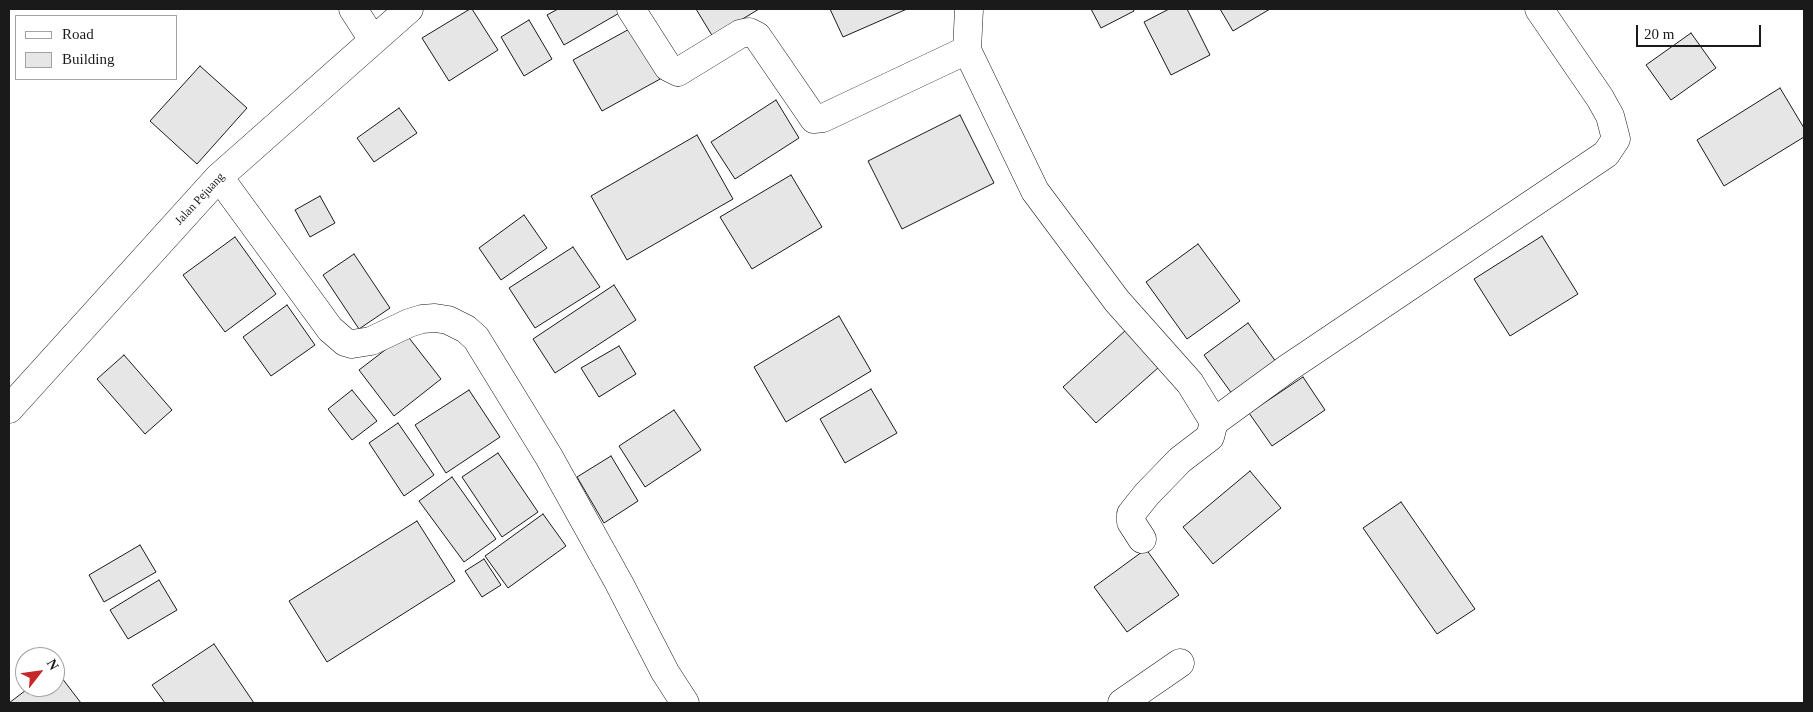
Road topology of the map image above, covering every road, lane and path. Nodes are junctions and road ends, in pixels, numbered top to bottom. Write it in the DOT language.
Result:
graph roads {
  1 [pos="353,9"];
  2 [pos="409,9"];
  3 [pos="631,9"];
  4 [pos="968,9"];
  5 [pos="1539,9"];
  6 [pos="373,40"];
  7 [pos="967,50"];
  8 [pos="219,177"];
  9 [pos="9,409"];
  10 [pos="1214,422"];
  11 [pos="1142,539"];
  12 [pos="1180,663"];
  13 [pos="685,703"];
  14 [pos="1122,703"];
  1 -- 6 [label="street"];
  2 -- 6 [label="street, Jalan Pejuang"];
  3 -- 7 [label="street"];
  4 -- 7 [label="street"];
  5 -- 10 [label="street"];
  6 -- 8 [label="street, Jalan Pejuang"];
  7 -- 10 [label="street"];
  8 -- 9 [label="street, Jalan Pejuang"];
  8 -- 13 [label="street"];
  10 -- 11 [label="street"];
  12 -- 14 [label="street"];
}
